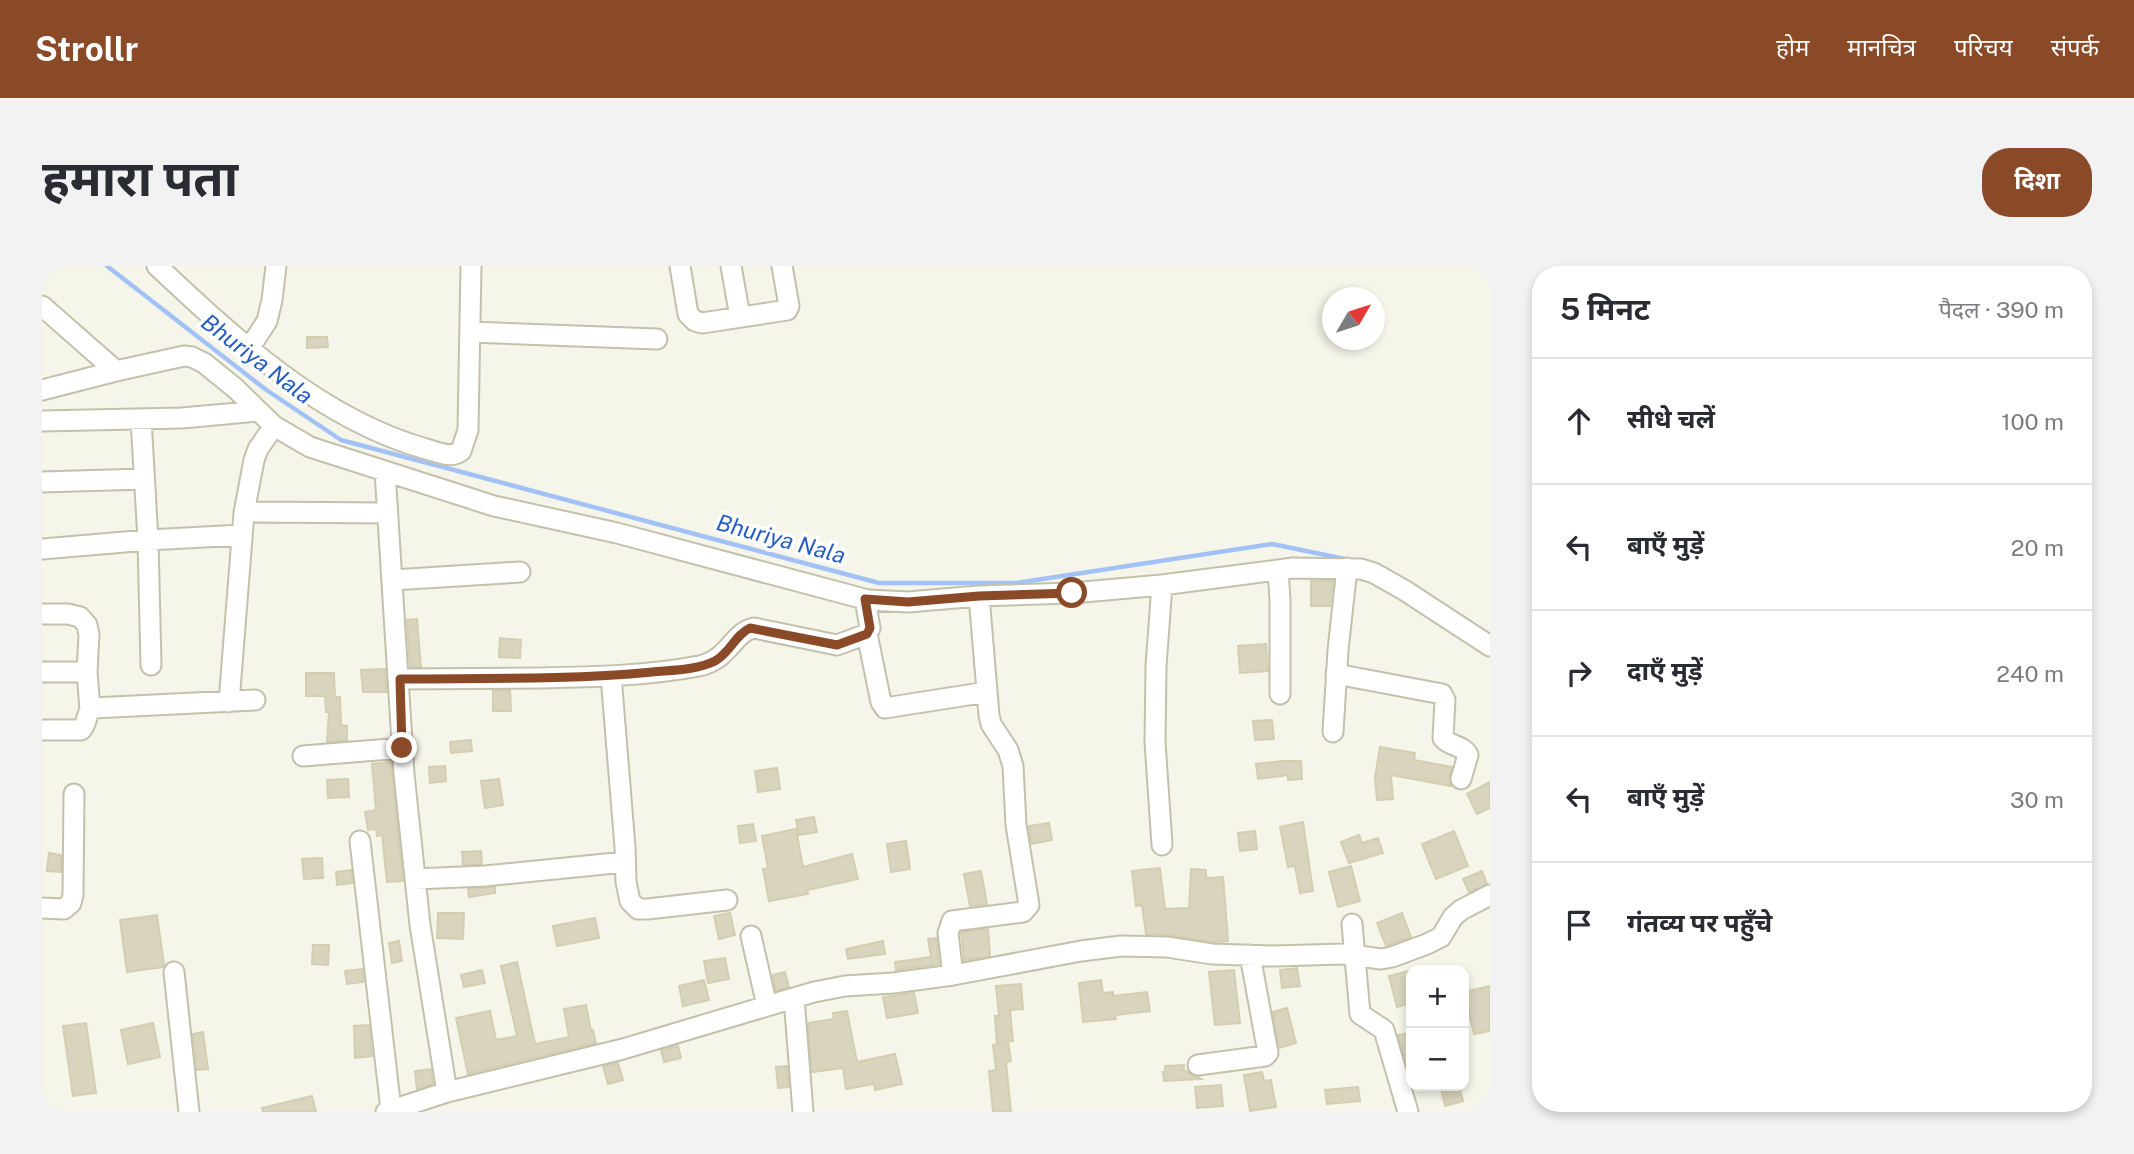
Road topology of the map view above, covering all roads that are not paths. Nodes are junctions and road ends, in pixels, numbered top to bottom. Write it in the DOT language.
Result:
graph roads {
  1 [pos="157,266"];
  2 [pos="276,266"];
  3 [pos="471,266"];
  4 [pos="680,266"];
  5 [pos="731,266"];
  6 [pos="782,266"];
  7 [pos="42,306"];
  8 [pos="740,317"];
  9 [pos="470,332"];
  10 [pos="657,338"];
  11 [pos="250,348"];
  12 [pos="116,371"];
  13 [pos="42,390"];
  14 [pos="258,411"];
  15 [pos="141,419"];
  16 [pos="42,421"];
  17 [pos="274,426"];
  18 [pos="385,471"];
  19 [pos="144,479"];
  20 [pos="42,482"];
  21 [pos="244,512"];
  22 [pos="387,513"];
  23 [pos="242,535"];
  24 [pos="148,540"];
  25 [pos="42,549"];
  26 [pos="1347,568"];
  27 [pos="1278,570"];
  28 [pos="520,572"];
  29 [pos="393,580"];
  30 [pos="1162,585"];
  31 [pos="979,596"];
  32 [pos="865,599"];
  33 [pos="42,614"];
  34 [pos="867,634"];
  35 [pos="1490,646"];
  36 [pos="151,665"];
  37 [pos="42,672"];
  38 [pos="87,672"];
  39 [pos="1336,674"];
  40 [pos="611,676"];
  41 [pos="400,679"];
  42 [pos="987,692"];
  43 [pos="1280,694"];
  44 [pos="255,700"];
  45 [pos="229,702"];
  46 [pos="90,709"];
  47 [pos="42,730"];
  48 [pos="1333,733"];
  49 [pos="402,748"];
  50 [pos="303,756"];
  51 [pos="1461,779"];
  52 [pos="74,794"];
  53 [pos="360,841"];
  54 [pos="1161,845"];
  55 [pos="625,862"];
  56 [pos="415,879"];
  57 [pos="1490,895"];
  58 [pos="726,900"];
  59 [pos="42,908"];
  60 [pos="1352,924"];
  61 [pos="751,936"];
  62 [pos="1250,955"];
  63 [pos="1355,955"];
  64 [pos="174,972"];
  65 [pos="953,975"];
  66 [pos="794,998"];
  67 [pos="767,1006"];
  68 [pos="1198,1065"];
  69 [pos="447,1092"];
  70 [pos="388,1111"];
  71 [pos="189,1112"];
  72 [pos="803,1112"];
  73 [pos="1408,1112"];
  1 -- 11 [label="street"];
  2 -- 11 [label="street"];
  3 -- 9 [label="street"];
  4 -- 8 [label="street"];
  5 -- 8 [label="street"];
  6 -- 8 [label="street"];
  7 -- 12 [label="street"];
  9 -- 10 [label="street"];
  9 -- 11 [label="street"];
  12 -- 13 [label="street"];
  12 -- 14 [label="street"];
  14 -- 15 [label="street"];
  14 -- 17 [label="street"];
  15 -- 16 [label="street"];
  15 -- 19 [label="street"];
  17 -- 18 [label="street"];
  17 -- 21 [label="street"];
  18 -- 22 [label="street"];
  18 -- 32 [label="street"];
  19 -- 20 [label="street"];
  19 -- 24 [label="street"];
  21 -- 22 [label="street"];
  21 -- 23 [label="street"];
  22 -- 29 [label="street"];
  23 -- 24 [label="street"];
  23 -- 45 [label="street"];
  24 -- 25 [label="street"];
  24 -- 36 [label="street"];
  26 -- 27 [label="street"];
  26 -- 35 [label="street"];
  26 -- 39 [label="street"];
  27 -- 30 [label="street"];
  27 -- 43 [label="street"];
  28 -- 29 [label="street"];
  29 -- 41 [label="street"];
  30 -- 31 [label="street"];
  30 -- 54 [label="street"];
  31 -- 32 [label="street"];
  31 -- 42 [label="street"];
  32 -- 34 [label="street"];
  33 -- 38 [label="street"];
  34 -- 40 [label="street"];
  34 -- 42 [label="street"];
  37 -- 38 [label="street"];
  38 -- 46 [label="street"];
  39 -- 48 [label="street"];
  39 -- 51 [label="street"];
  40 -- 41 [label="street"];
  40 -- 55 [label="street"];
  41 -- 49 [label="street"];
  42 -- 65 [label="street"];
  44 -- 45 [label="street"];
  45 -- 46 [label="street"];
  46 -- 47 [label="street"];
  49 -- 50 [label="street"];
  49 -- 56 [label="street"];
  52 -- 59 [label="street"];
  53 -- 70 [label="street"];
  55 -- 56 [label="street"];
  55 -- 58 [label="street"];
  56 -- 69 [label="street"];
  57 -- 63 [label="street"];
  60 -- 63 [label="street"];
  61 -- 67 [label="street"];
  62 -- 63 [label="street"];
  62 -- 65 [label="street"];
  62 -- 68 [label="street"];
  63 -- 73 [label="street"];
  64 -- 71 [label="street"];
  65 -- 66 [label="street"];
  66 -- 67 [label="street"];
  66 -- 72 [label="street"];
  67 -- 69 [label="street"];
  69 -- 70 [label="street"];
}
